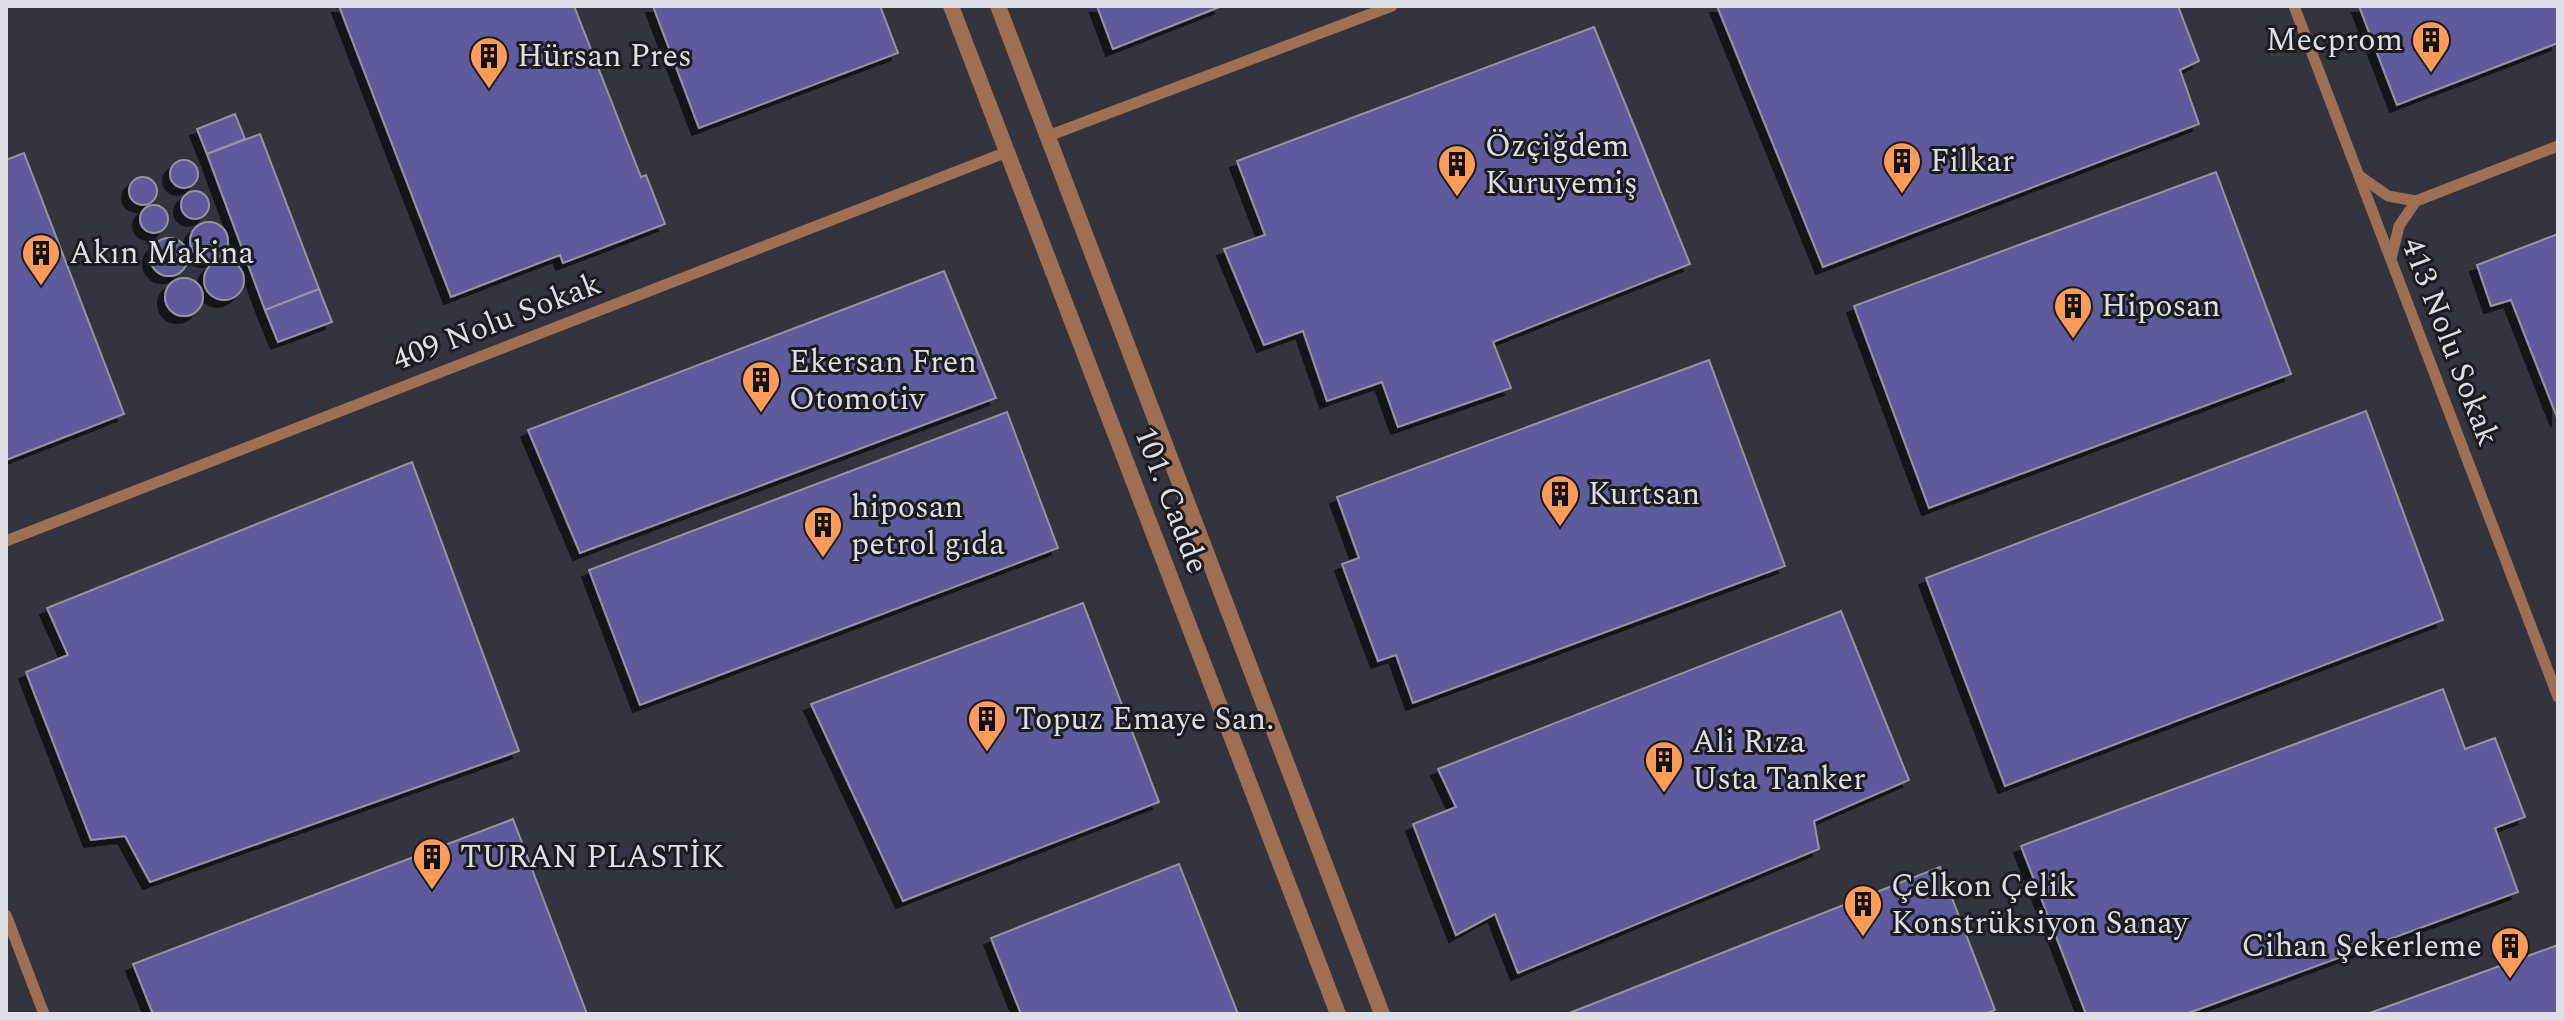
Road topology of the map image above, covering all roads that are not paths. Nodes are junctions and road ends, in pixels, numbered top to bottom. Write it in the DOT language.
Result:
graph roads {
  1 [pos="951,6"];
  2 [pos="998,6"];
  3 [pos="1392,6"];
  4 [pos="2294,6"];
  5 [pos="1048,136"];
  6 [pos="2558,146"];
  7 [pos="1007,152"];
  8 [pos="2360,176"];
  9 [pos="2416,201"];
  10 [pos="2391,259"];
  11 [pos="6,541"];
  12 [pos="2557,695"];
  13 [pos="6,915"];
  14 [pos="44,1014"];
  15 [pos="1338,1014"];
  16 [pos="1382,1014"];
  1 -- 7 [label="street, 101. Cadde"];
  2 -- 5 [label="street, 101. Cadde"];
  3 -- 5 [label="lane"];
  4 -- 8 [label="lane, 413 Nolu Sokak"];
  5 -- 16 [label="street, 101. Cadde"];
  6 -- 9 [label="lane"];
  7 -- 11 [label="lane, 409 Nolu Sokak"];
  7 -- 15 [label="street, 101. Cadde"];
  8 -- 9 [label="lane"];
  8 -- 10 [label="lane, 413 Nolu Sokak"];
  9 -- 10 [label="lane"];
  10 -- 12 [label="lane, 413 Nolu Sokak"];
  13 -- 14 [label="lane"];
}
